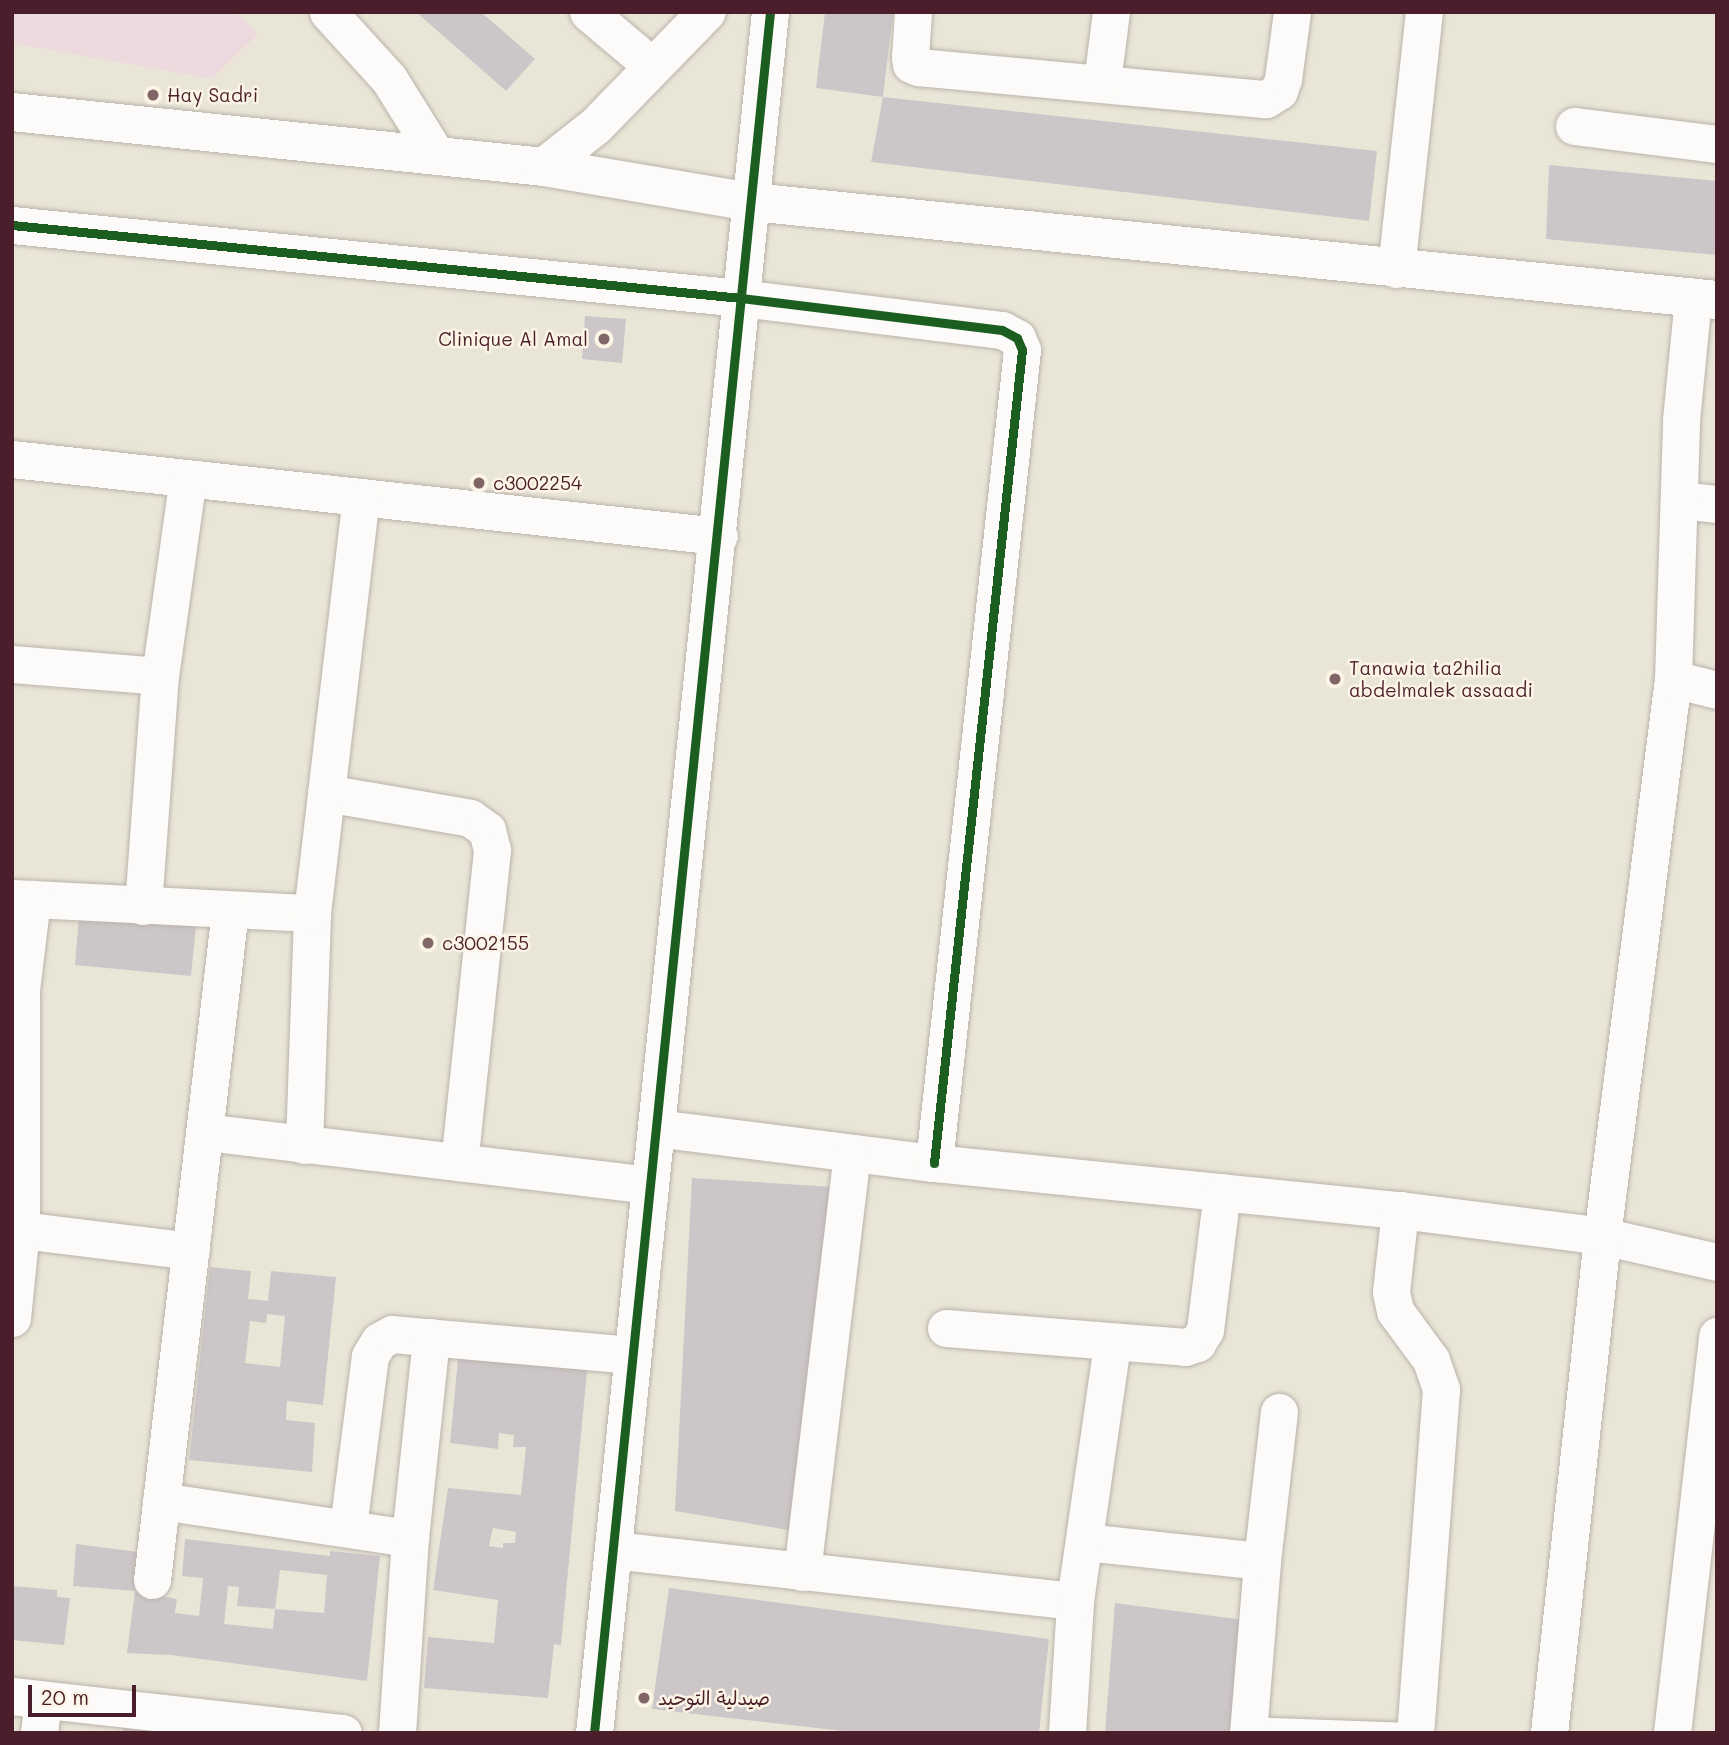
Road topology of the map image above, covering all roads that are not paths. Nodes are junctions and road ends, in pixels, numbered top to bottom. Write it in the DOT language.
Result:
graph roads {
  1 [pos="328,12"];
  2 [pos="588,12"];
  3 [pos="706,12"];
  4 [pos="770,12"];
  5 [pos="914,12"];
  6 [pos="1111,12"];
  7 [pos="1292,12"];
  8 [pos="1424,12"];
  9 [pos="652,66"];
  10 [pos="1102,82"];
  11 [pos="12,112"];
  12 [pos="1574,126"];
  13 [pos="1717,144"];
  14 [pos="437,156"];
  15 [pos="544,167"];
  16 [pos="752,202"];
  17 [pos="12,225"];
  18 [pos="1396,269"];
  19 [pos="741,298"];
  20 [pos="1705,298"];
  21 [pos="12,459"];
  22 [pos="188,478"];
  23 [pos="361,497"];
  24 [pos="1679,500"];
  25 [pos="1717,504"];
  26 [pos="719,536"];
  27 [pos="12,664"];
  28 [pos="160,676"];
  29 [pos="1673,679"];
  30 [pos="1717,690"];
  31 [pos="326,793"];
  32 [pos="22,899"];
  33 [pos="143,906"];
  34 [pos="230,910"];
  35 [pos="312,912"];
  36 [pos="16,989"];
  37 [pos="656,1128"];
  38 [pos="205,1132"];
  39 [pos="304,1144"];
  40 [pos="852,1153"];
  41 [pos="459,1163"];
  42 [pos="934,1163"];
  43 [pos="649,1185"];
  44 [pos="1222,1192"];
  45 [pos="1399,1210"];
  46 [pos="21,1230"];
  47 [pos="1602,1236"];
  48 [pos="191,1251"];
  49 [pos="1717,1262"];
  50 [pos="12,1318"];
  51 [pos="946,1328"];
  52 [pos="1717,1336"];
  53 [pos="430,1337"];
  54 [pos="1112,1343"];
  55 [pos="631,1355"];
  56 [pos="1279,1412"];
  57 [pos="161,1501"];
  58 [pos="348,1527"];
  59 [pos="410,1538"];
  60 [pos="1084,1542"];
  61 [pos="612,1550"];
  62 [pos="1262,1561"];
  63 [pos="802,1572"];
  64 [pos="152,1580"];
  65 [pos="1075,1601"];
  66 [pos="32,1710"];
  67 [pos="1248,1729"];
  68 [pos="1415,1732"];
  69 [pos="343,1733"];
  70 [pos="397,1733"];
  71 [pos="594,1733"];
  72 [pos="1066,1733"];
  73 [pos="1549,1733"];
  74 [pos="1672,1733"];
  1 -- 14 [label="street"];
  2 -- 9 [label="street"];
  3 -- 9 [label="street"];
  4 -- 16 [label="street"];
  5 -- 10 [label="street"];
  6 -- 10 [label="street"];
  7 -- 10 [label="street"];
  8 -- 18 [label="street"];
  9 -- 15 [label="street"];
  11 -- 14 [label="street"];
  12 -- 13 [label="street"];
  14 -- 15 [label="street"];
  15 -- 16 [label="street"];
  16 -- 18 [label="street"];
  16 -- 19 [label="street"];
  17 -- 19 [label="street"];
  18 -- 20 [label="street"];
  19 -- 26 [label="street"];
  19 -- 42 [label="street"];
  20 -- 24 [label="street"];
  21 -- 22 [label="street"];
  22 -- 23 [label="street"];
  22 -- 28 [label="street"];
  23 -- 26 [label="street"];
  23 -- 31 [label="street"];
  24 -- 25 [label="street"];
  24 -- 29 [label="street"];
  26 -- 37 [label="street"];
  27 -- 28 [label="street"];
  28 -- 33 [label="street"];
  29 -- 30 [label="street"];
  29 -- 47 [label="street"];
  31 -- 35 [label="street"];
  31 -- 41 [label="street"];
  32 -- 33 [label="street"];
  32 -- 36 [label="street"];
  33 -- 34 [label="street"];
  34 -- 35 [label="street"];
  34 -- 38 [label="street"];
  35 -- 39 [label="street"];
  36 -- 46 [label="street"];
  37 -- 40 [label="street"];
  37 -- 43 [label="street"];
  38 -- 39 [label="street"];
  38 -- 48 [label="street"];
  39 -- 41 [label="street"];
  40 -- 42 [label="street"];
  40 -- 63 [label="street"];
  41 -- 43 [label="street"];
  42 -- 44 [label="street"];
  43 -- 55 [label="street"];
  44 -- 45 [label="street"];
  44 -- 54 [label="street"];
  45 -- 47 [label="street"];
  45 -- 68 [label="street"];
  46 -- 48 [label="street"];
  46 -- 50 [label="street"];
  47 -- 49 [label="street"];
  47 -- 73 [label="street"];
  48 -- 57 [label="street"];
  51 -- 54 [label="street"];
  52 -- 74 [label="street"];
  53 -- 55 [label="street"];
  53 -- 58 [label="street"];
  53 -- 59 [label="street"];
  54 -- 60 [label="street"];
  55 -- 61 [label="street"];
  56 -- 62 [label="street"];
  57 -- 58 [label="street"];
  57 -- 64 [label="street"];
  58 -- 59 [label="street"];
  59 -- 70 [label="street"];
  60 -- 62 [label="street"];
  60 -- 65 [label="street"];
  61 -- 63 [label="street"];
  61 -- 71 [label="street"];
  62 -- 67 [label="street"];
  63 -- 65 [label="street"];
  65 -- 72 [label="street"];
  66 -- 69 [label="street"];
  67 -- 68 [label="lane"];
}
